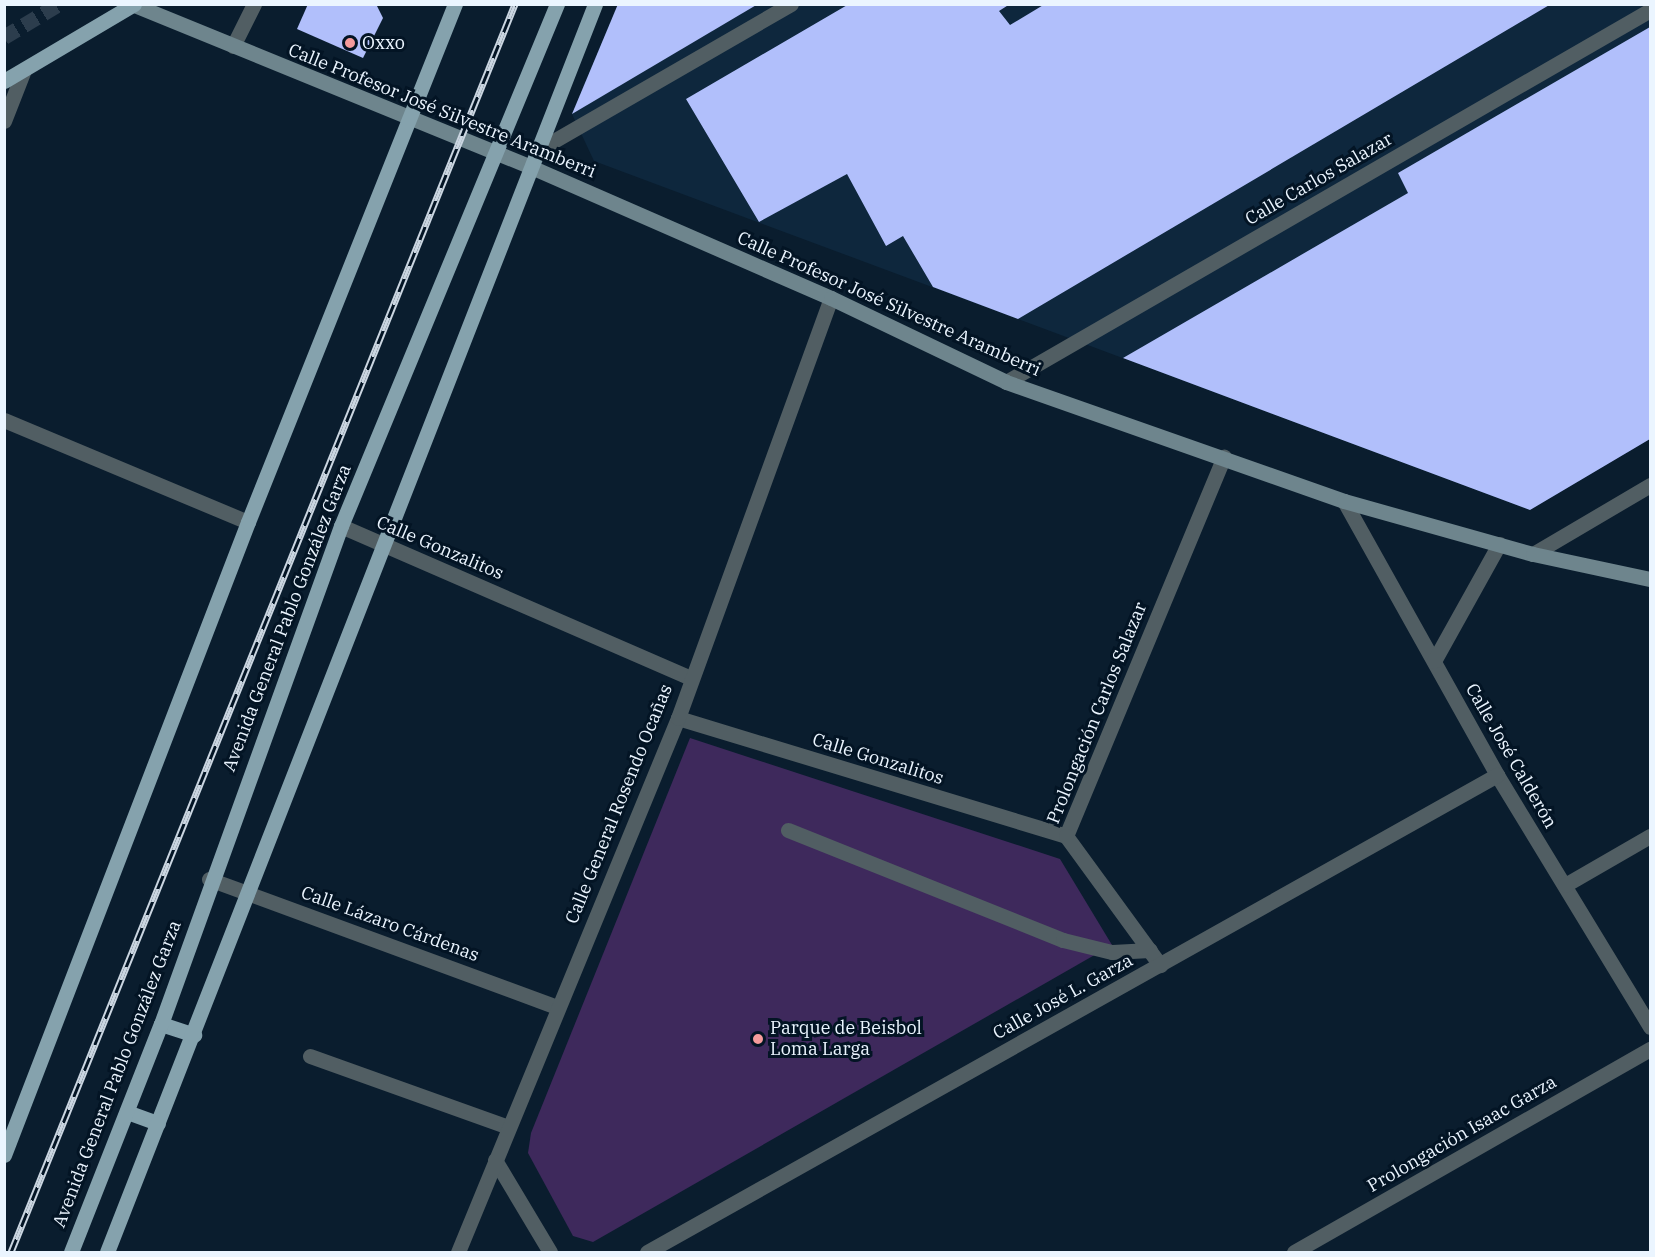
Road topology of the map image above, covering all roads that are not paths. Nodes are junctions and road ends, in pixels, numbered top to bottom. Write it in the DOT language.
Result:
graph roads {
  1 [pos="254,4"];
  2 [pos="557,4"];
  3 [pos="595,4"];
  4 [pos="791,4"];
  5 [pos="133,5"];
  6 [pos="451,6"];
  7 [pos="1650,10"];
  8 [pos="233,46"];
  9 [pos="24,70"];
  10 [pos="4,81"];
  11 [pos="409,117"];
  12 [pos="4,121"];
  13 [pos="538,150"];
  14 [pos="498,153"];
  15 [pos="531,166"];
  16 [pos="831,298"];
  17 [pos="1006,382"];
  18 [pos="4,420"];
  19 [pos="1224,457"];
  20 [pos="1650,485"];
  21 [pos="1344,501"];
  22 [pos="248,522"];
  23 [pos="340,526"];
  24 [pos="384,544"];
  25 [pos="1499,544"];
  26 [pos="1533,554"];
  27 [pos="1650,579"];
  28 [pos="1434,661"];
  29 [pos="690,678"];
  30 [pos="678,718"];
  31 [pos="1497,775"];
  32 [pos="788,830"];
  33 [pos="1066,836"];
  34 [pos="1650,836"];
  35 [pos="209,879"];
  36 [pos="1565,885"];
  37 [pos="248,892"];
  38 [pos="1150,950"];
  39 [pos="1161,965"];
  40 [pos="557,1007"];
  41 [pos="160,1024"];
  42 [pos="1650,1027"];
  43 [pos="194,1035"];
  44 [pos="1650,1049"];
  45 [pos="310,1056"];
  46 [pos="127,1112"];
  47 [pos="158,1123"];
  48 [pos="508,1127"];
  49 [pos="4,1155"];
  50 [pos="495,1160"];
  51 [pos="70,1252"];
  52 [pos="107,1252"];
  53 [pos="458,1252"];
  54 [pos="550,1252"];
  55 [pos="647,1252"];
  56 [pos="1294,1252"];
  1 -- 8 [label="street"];
  2 -- 14 [label="main road, Avenida General Pablo González Garza"];
  3 -- 13 [label="main road"];
  4 -- 13 [label="street"];
  5 -- 8 [label="main road, Calle Profesor José Silvestre Aramberri"];
  5 -- 9 [label="main road"];
  6 -- 11 [label="main road"];
  7 -- 17 [label="street, Calle Carlos Salazar"];
  8 -- 11 [label="main road, Calle Profesor José Silvestre Aramberri"];
  9 -- 10 [label="main road"];
  9 -- 12 [label="street"];
  11 -- 14 [label="main road, Calle Profesor José Silvestre Aramberri"];
  11 -- 22 [label="main road"];
  13 -- 15 [label="main road"];
  14 -- 15 [label="main road, Calle Profesor José Silvestre Aramberri"];
  14 -- 23 [label="main road, Avenida General Pablo González Garza"];
  15 -- 16 [label="main road, Calle Profesor José Silvestre Aramberri"];
  15 -- 24 [label="main road"];
  16 -- 17 [label="main road, Calle Profesor José Silvestre Aramberri"];
  16 -- 29 [label="street, Calle General Rosendo Ocañas"];
  17 -- 19 [label="main road, Calle Profesor José Silvestre Aramberri"];
  18 -- 22 [label="street"];
  19 -- 21 [label="main road, Calle Profesor José Silvestre Aramberri"];
  19 -- 33 [label="street, Prolongación Carlos Salazar"];
  20 -- 26 [label="street"];
  21 -- 25 [label="main road, Calle Profesor José Silvestre Aramberri"];
  21 -- 28 [label="street, Calle José Calderón"];
  22 -- 49 [label="main road"];
  23 -- 24 [label="street, Calle Gonzalitos"];
  23 -- 35 [label="main road, Avenida General Pablo González Garza"];
  24 -- 29 [label="street, Calle Gonzalitos"];
  24 -- 37 [label="main road"];
  25 -- 26 [label="main road, Calle Profesor José Silvestre Aramberri"];
  25 -- 28 [label="street"];
  26 -- 27 [label="main road, Calle Profesor José Silvestre Aramberri"];
  28 -- 31 [label="street, Calle José Calderón"];
  29 -- 30 [label="street, Calle General Rosendo Ocañas"];
  30 -- 33 [label="street, Calle Gonzalitos"];
  30 -- 40 [label="street, Calle General Rosendo Ocañas"];
  31 -- 36 [label="street, Calle José Calderón"];
  31 -- 39 [label="street, Calle José L. Garza"];
  32 -- 38 [label="street"];
  33 -- 38 [label="street, Prolongación Carlos Salazar"];
  34 -- 36 [label="street"];
  35 -- 37 [label="street, Calle Lázaro Cárdenas"];
  35 -- 41 [label="main road, Avenida General Pablo González Garza"];
  36 -- 42 [label="street, Calle José Calderón"];
  37 -- 40 [label="street, Calle Lázaro Cárdenas"];
  37 -- 43 [label="main road"];
  38 -- 39 [label="street, Prolongación Carlos Salazar"];
  39 -- 55 [label="street, Calle José L. Garza"];
  40 -- 48 [label="street, Calle General Rosendo Ocañas"];
  41 -- 43 [label="main road"];
  41 -- 46 [label="main road, Avenida General Pablo González Garza"];
  43 -- 47 [label="main road"];
  44 -- 56 [label="street, Prolongación Isaac Garza"];
  45 -- 48 [label="street"];
  46 -- 47 [label="main road"];
  46 -- 51 [label="main road, Avenida General Pablo González Garza"];
  47 -- 52 [label="main road"];
  48 -- 50 [label="street, Calle General Rosendo Ocañas"];
  50 -- 53 [label="street, Calle General Rosendo Ocañas"];
  50 -- 54 [label="street"];
}
